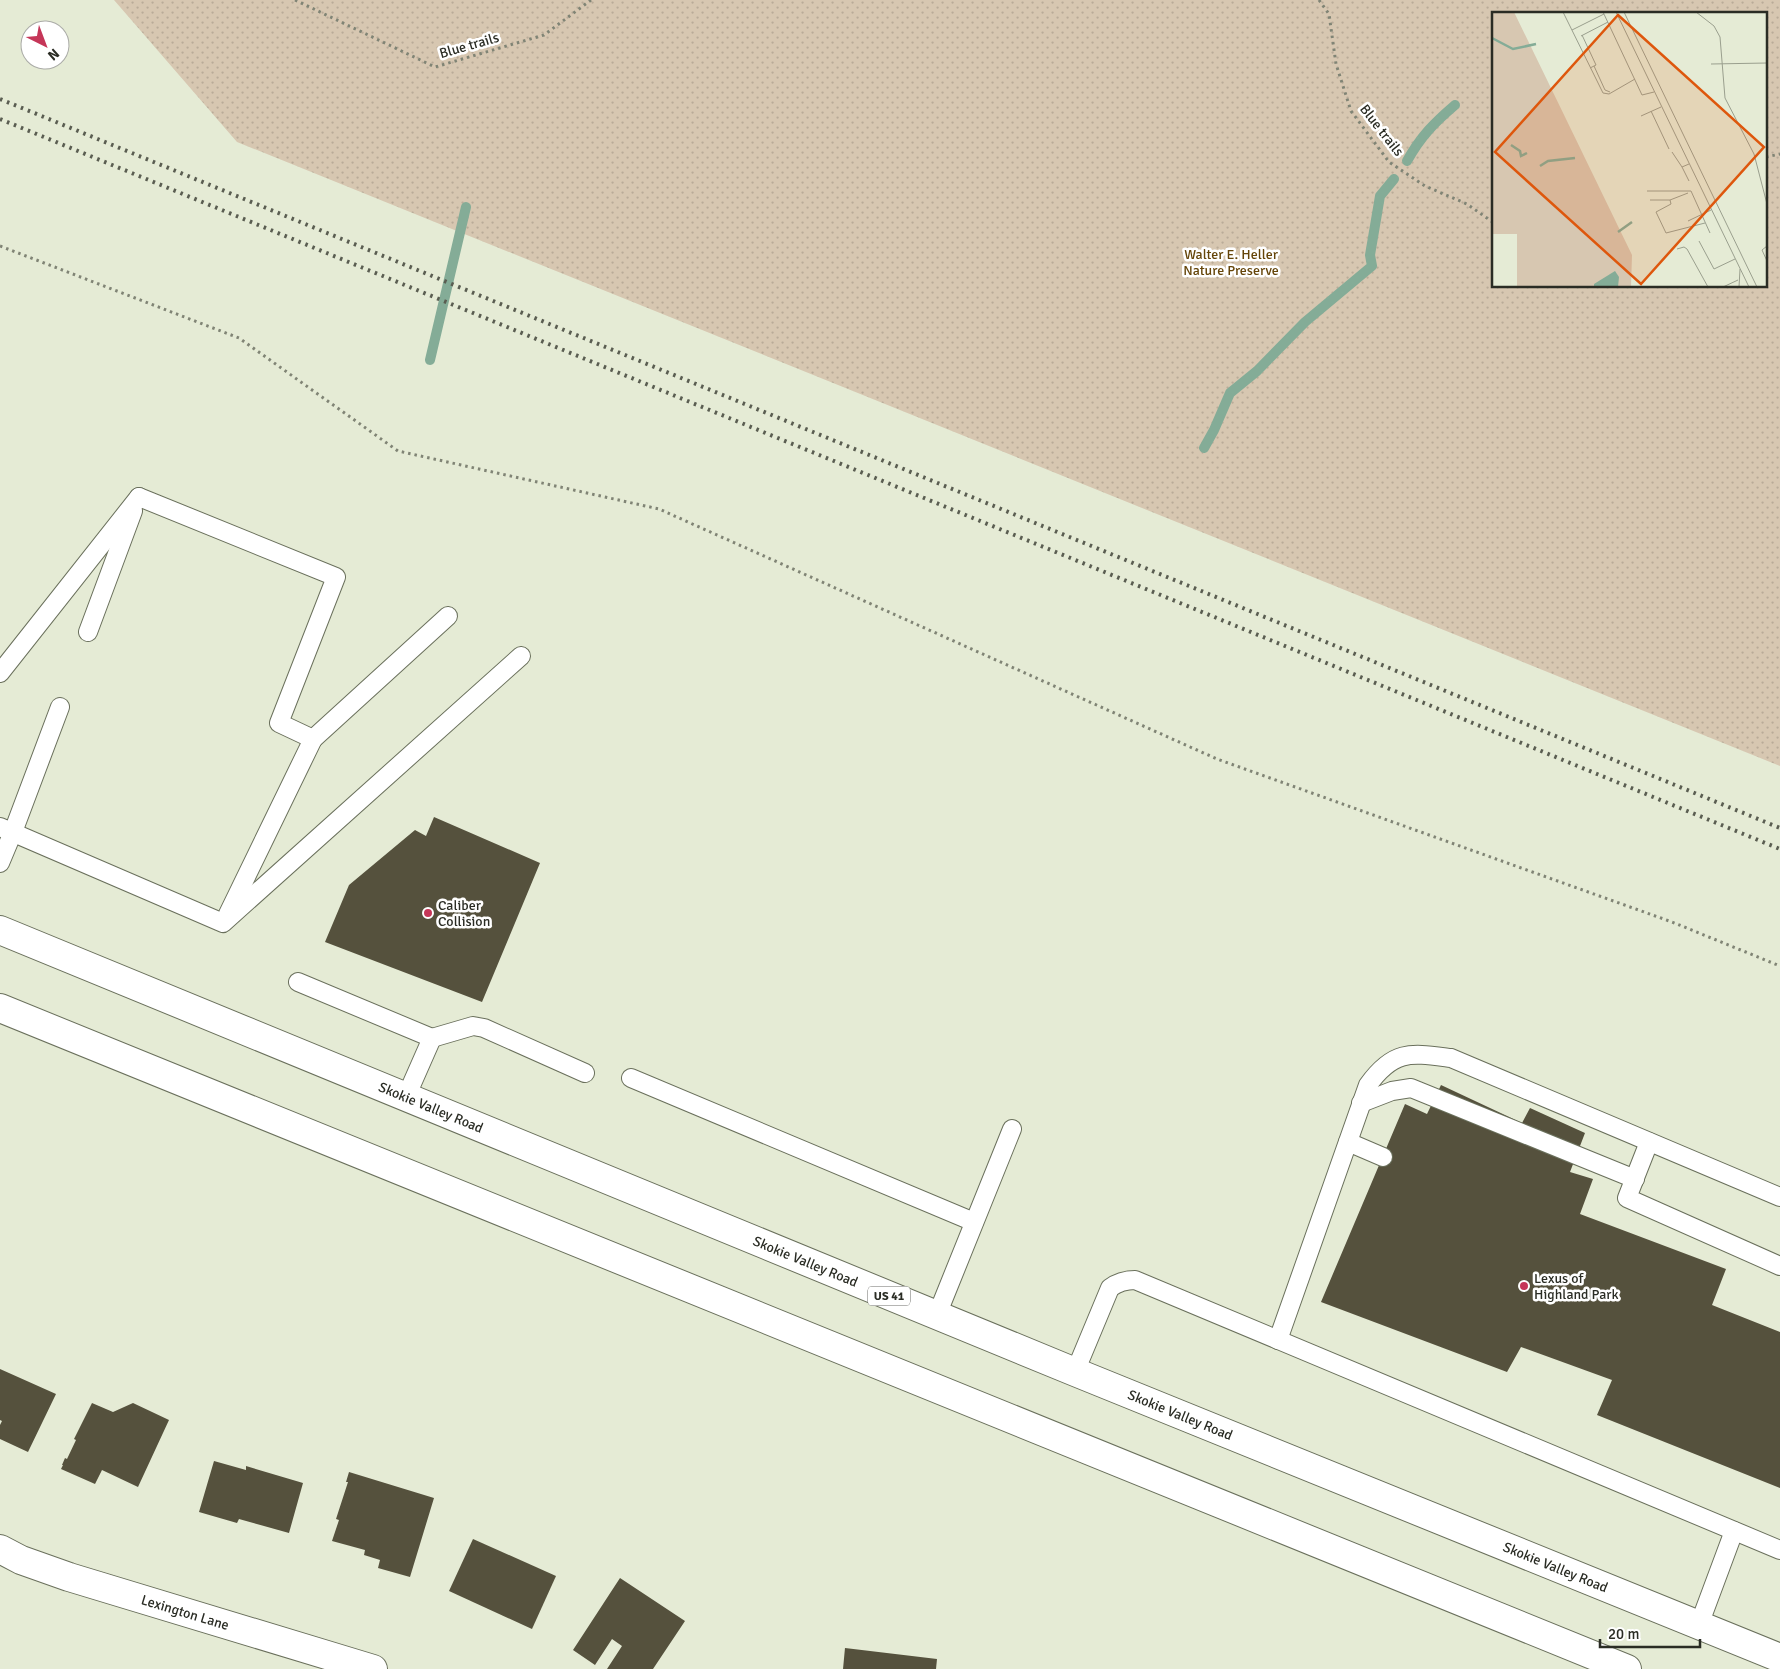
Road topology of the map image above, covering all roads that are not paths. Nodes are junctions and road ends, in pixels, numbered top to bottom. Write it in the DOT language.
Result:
graph roads {
  1 [pos="139,497"];
  2 [pos="448,616"];
  3 [pos="88,632"];
  4 [pos="521,656"];
  5 [pos="0,673"];
  6 [pos="60,708"];
  7 [pos="313,738"];
  8 [pos="7,829"];
  9 [pos="0,863"];
  10 [pos="224,924"];
  11 [pos="0,930"];
  12 [pos="298,982"];
  13 [pos="0,1008"];
  14 [pos="432,1038"];
  15 [pos="585,1073"];
  16 [pos="631,1078"];
  17 [pos="406,1097"];
  18 [pos="1362,1103"];
  19 [pos="1012,1129"];
  20 [pos="1348,1142"];
  21 [pos="1649,1142"];
  22 [pos="1383,1157"];
  23 [pos="1635,1179"];
  24 [pos="1780,1197"];
  25 [pos="974,1222"];
  26 [pos="1780,1266"];
  27 [pos="937,1315"];
  28 [pos="1278,1340"];
  29 [pos="1075,1372"];
  30 [pos="1734,1531"];
  31 [pos="0,1549"];
  32 [pos="1780,1550"];
  33 [pos="1699,1626"];
  34 [pos="1780,1658"];
  35 [pos="373,1669"];
  36 [pos="1627,1669"];
  1 -- 3 [label="lane"];
  1 -- 5 [label="lane"];
  1 -- 7 [label="lane"];
  2 -- 7 [label="lane"];
  4 -- 10 [label="lane"];
  6 -- 8 [label="lane"];
  7 -- 10 [label="lane"];
  8 -- 9 [label="lane"];
  8 -- 10 [label="lane"];
  11 -- 17 [label="main road, Skokie Valley Road / US 41"];
  12 -- 14 [label="lane"];
  13 -- 36 [label="main road"];
  14 -- 15 [label="lane"];
  14 -- 17 [label="lane"];
  16 -- 25 [label="lane"];
  17 -- 27 [label="main road, Skokie Valley Road / US 41"];
  18 -- 20 [label="lane"];
  18 -- 21 [label="lane"];
  18 -- 23 [label="lane"];
  19 -- 25 [label="lane"];
  20 -- 22 [label="lane"];
  20 -- 28 [label="lane"];
  21 -- 23 [label="lane"];
  21 -- 24 [label="lane"];
  23 -- 26 [label="lane"];
  25 -- 27 [label="lane"];
  27 -- 29 [label="main road, Skokie Valley Road / US 41"];
  28 -- 29 [label="lane"];
  28 -- 30 [label="lane"];
  29 -- 33 [label="main road, Skokie Valley Road / US 41"];
  30 -- 32 [label="lane"];
  30 -- 33 [label="lane"];
  31 -- 35 [label="main road, Lexington Lane"];
  33 -- 34 [label="main road, Skokie Valley Road / US 41"];
}
